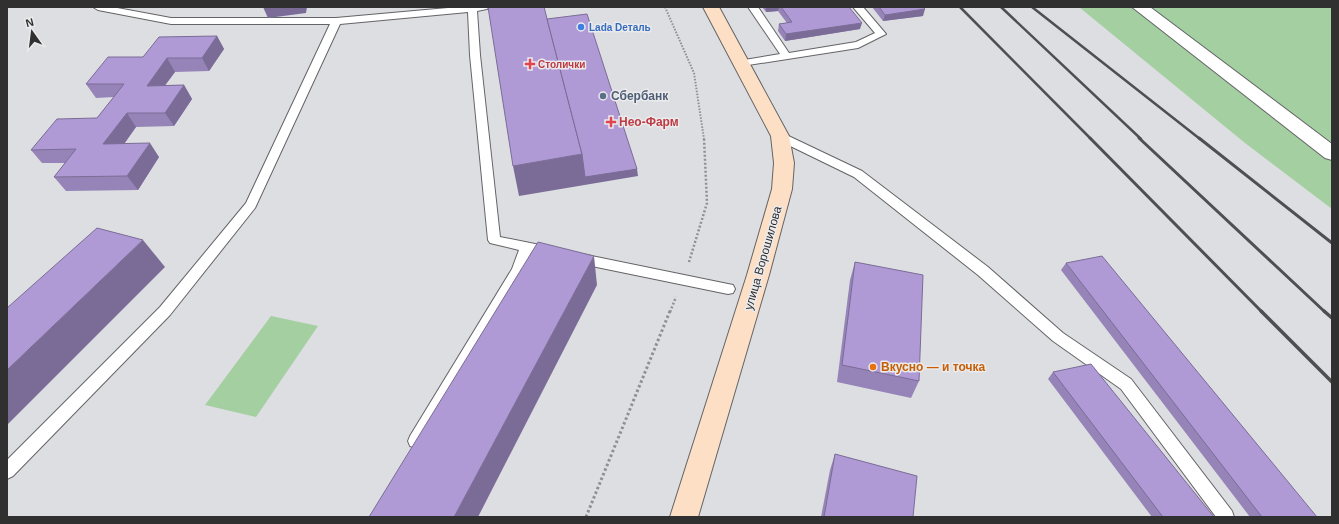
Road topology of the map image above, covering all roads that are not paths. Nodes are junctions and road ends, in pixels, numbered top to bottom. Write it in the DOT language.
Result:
graph roads {
  1 [pos="98,7"];
  2 [pos="484,7"];
  3 [pos="711,7"];
  4 [pos="753,7"];
  5 [pos="858,7"];
  6 [pos="1140,7"];
  7 [pos="472,8"];
  8 [pos="336,22"];
  9 [pos="786,56"];
  10 [pos="742,63"];
  11 [pos="780,136"];
  12 [pos="1332,154"];
  13 [pos="527,247"];
  14 [pos="728,288"];
  15 [pos="408,453"];
  16 [pos="7,471"];
  17 [pos="684,517"];
  18 [pos="1226,517"];
  1 -- 8 [label="lane"];
  2 -- 7 [label="lane"];
  3 -- 10 [label="main road, улица Ворошилова"];
  4 -- 9 [label="lane"];
  5 -- 9 [label="lane"];
  6 -- 12 [label="street"];
  7 -- 8 [label="lane"];
  7 -- 13 [label="lane"];
  8 -- 16 [label="lane"];
  9 -- 10 [label="lane"];
  10 -- 11 [label="main road, улица Ворошилова"];
  11 -- 17 [label="main road, улица Ворошилова"];
  11 -- 18 [label="lane"];
  13 -- 14 [label="lane"];
  13 -- 15 [label="lane"];
}
